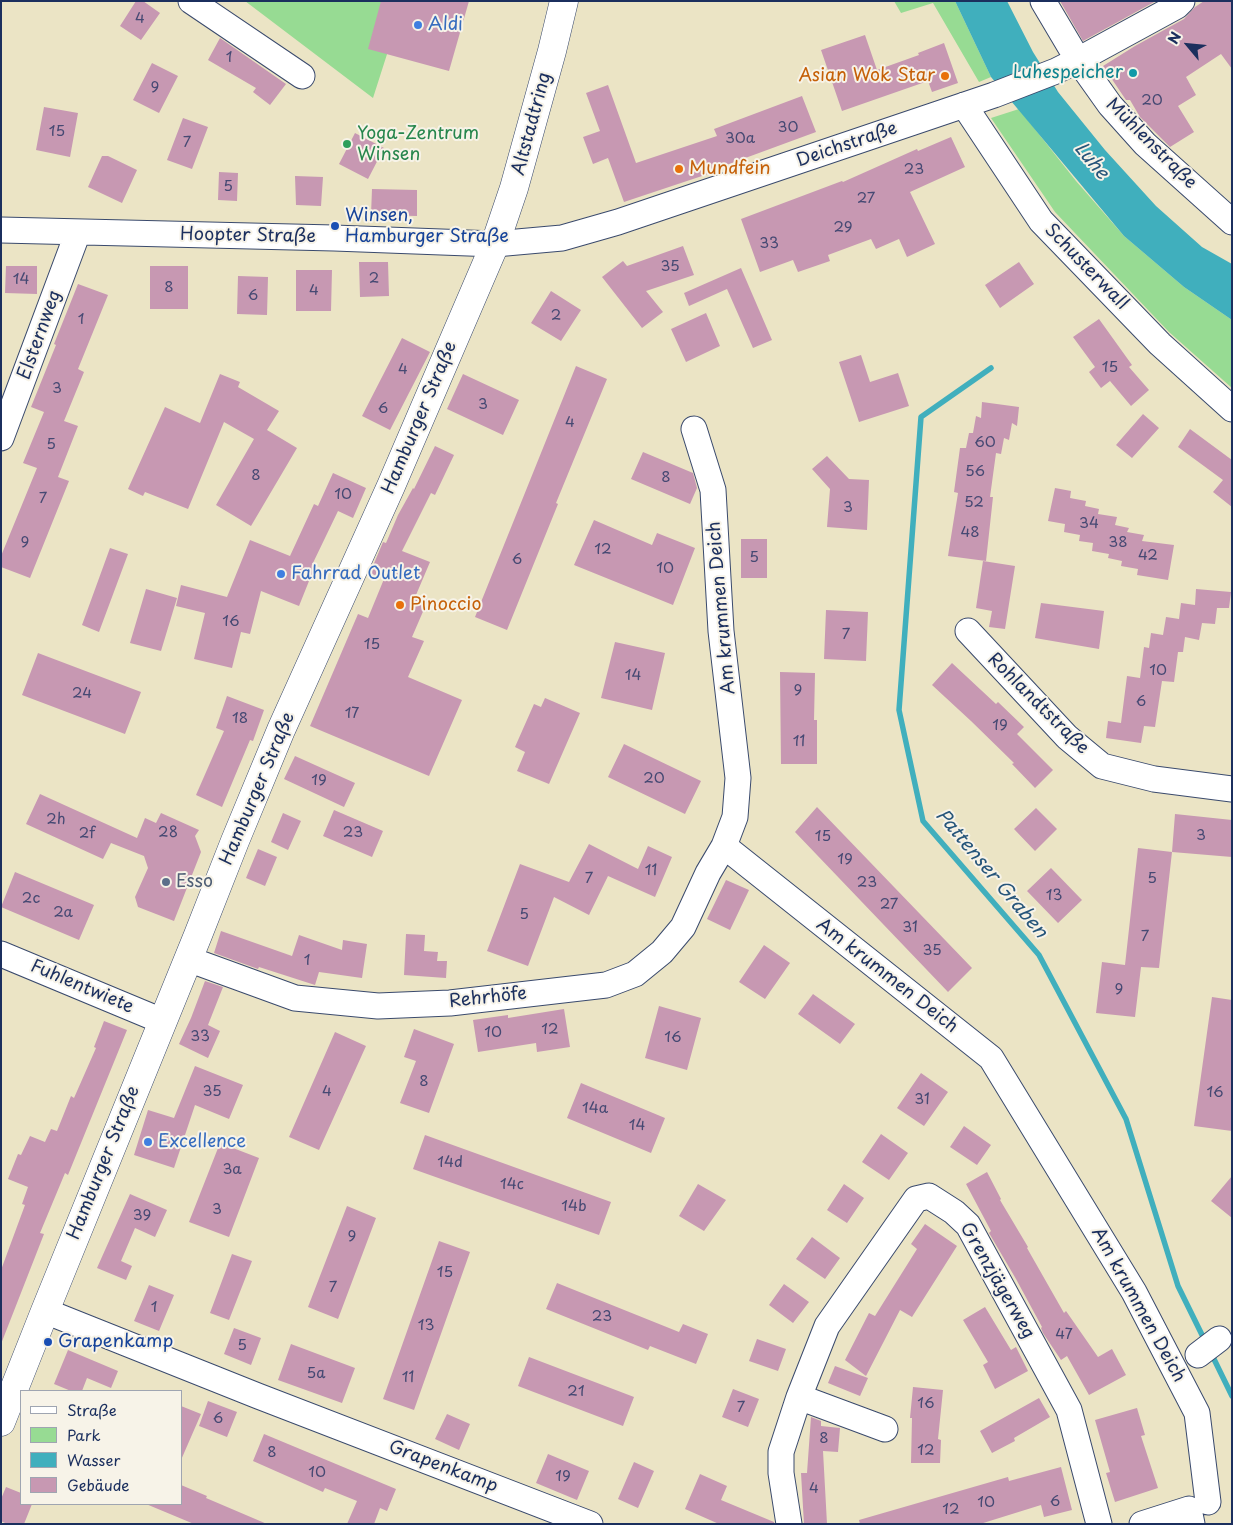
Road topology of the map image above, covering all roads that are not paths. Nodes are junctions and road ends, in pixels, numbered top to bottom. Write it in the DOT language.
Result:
graph roads {
  1 [pos="191,1"];
  2 [pos="564,1"];
  3 [pos="1043,1"];
  4 [pos="1182,1"];
  5 [pos="1078,60"];
  6 [pos="302,76"];
  7 [pos="964,105"];
  8 [pos="1232,222"];
  9 [pos="1,230"];
  10 [pos="78,232"];
  11 [pos="495,244"];
  12 [pos="1232,408"];
  13 [pos="694,429"];
  14 [pos="1,438"];
  15 [pos="968,631"];
  16 [pos="1232,789"];
  17 [pos="724,846"];
  18 [pos="1,954"];
  19 [pos="188,959"];
  20 [pos="162,1021"];
  21 [pos="44,1311"];
  22 [pos="1219,1339"];
  23 [pos="1198,1355"];
  24 [pos="799,1397"];
  25 [pos="1,1422"];
  26 [pos="884,1429"];
  27 [pos="1208,1502"];
  28 [pos="590,1524"];
  29 [pos="789,1524"];
  30 [pos="1099,1524"];
  31 [pos="1142,1524"];
  32 [pos="1192,1524"];
  1 -- 6 [label="street"];
  2 -- 11 [label="main road, Altstadtring"];
  3 -- 5 [label="street, Mühlenstraße"];
  4 -- 5 [label="street, Deichstraße"];
  5 -- 7 [label="street, Deichstraße"];
  5 -- 8 [label="street, Mühlenstraße"];
  7 -- 11 [label="street, Deichstraße"];
  7 -- 12 [label="street, Schusterwall"];
  9 -- 10 [label="street, Hoopter Straße"];
  10 -- 11 [label="street, Hoopter Straße"];
  10 -- 14 [label="street, Elsternweg"];
  11 -- 19 [label="main road, Hamburger Straße"];
  13 -- 17 [label="street, Am krummen Deich"];
  15 -- 16 [label="street, Rohlandtstraße"];
  17 -- 19 [label="street, Rehrhöfe"];
  17 -- 27 [label="street, Am krummen Deich"];
  18 -- 20 [label="street, Fuhlentwiete"];
  19 -- 20 [label="main road, Hamburger Straße"];
  20 -- 21 [label="main road, Hamburger Straße"];
  21 -- 25 [label="main road, Hamburger Straße"];
  21 -- 28 [label="street, Grapenkamp"];
  22 -- 23 [label="street"];
  24 -- 26 [label="street"];
  24 -- 29 [label="street, Grenzjägerweg"];
  24 -- 30 [label="street, Grenzjägerweg"];
  31 -- 32 [label="street"];
}
